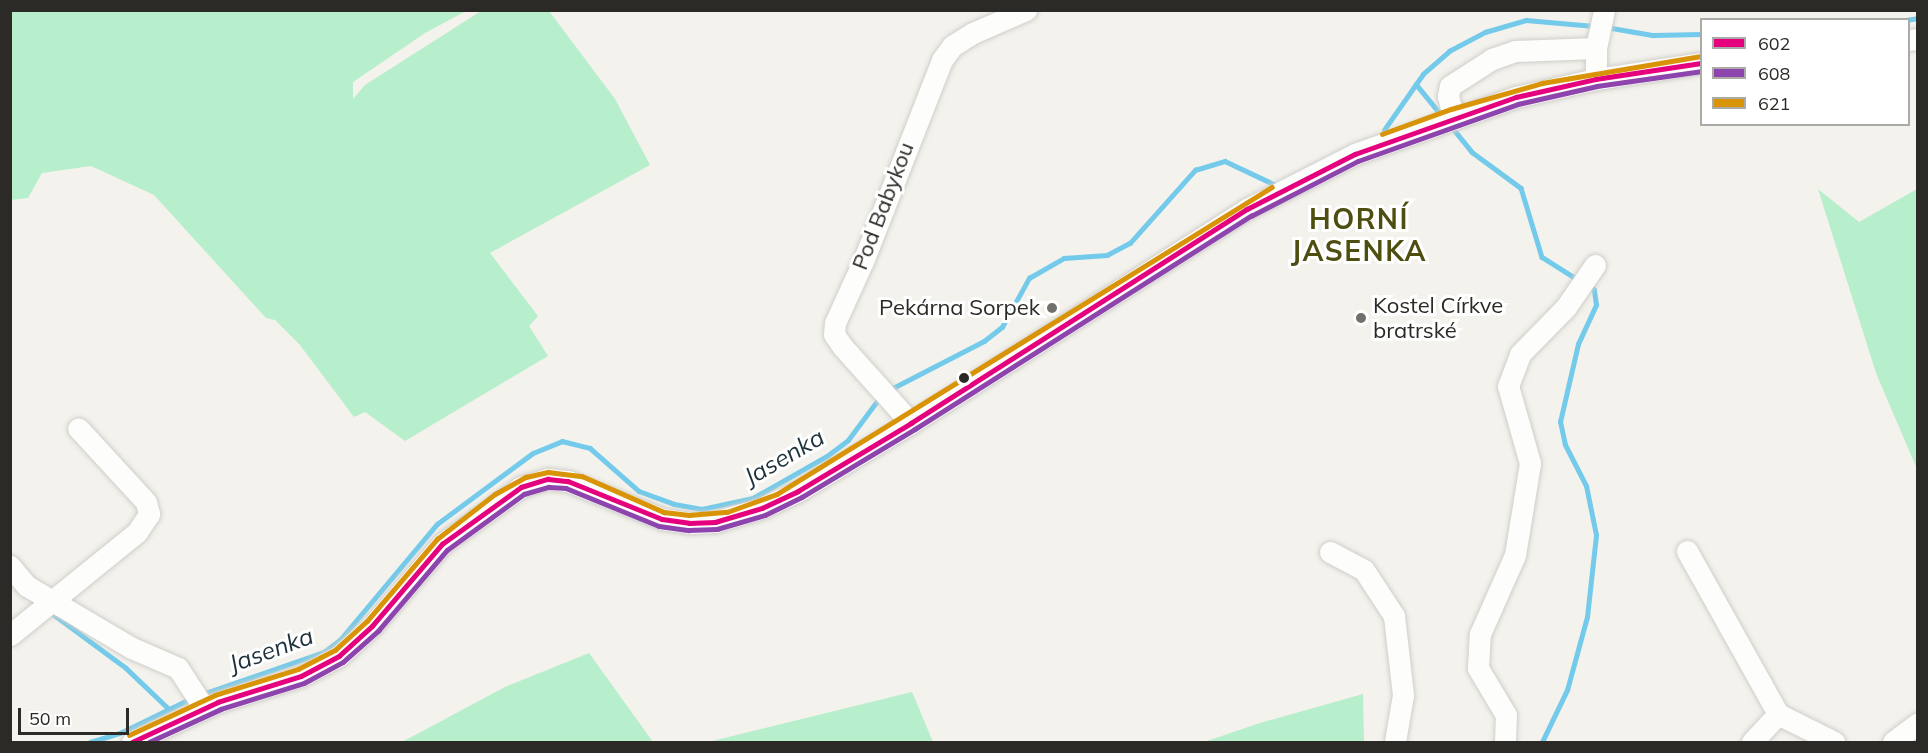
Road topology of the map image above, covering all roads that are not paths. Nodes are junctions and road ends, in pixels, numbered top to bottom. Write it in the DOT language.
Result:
graph roads {
  1 [pos="1026,10"];
  2 [pos="1603,13"];
  3 [pos="1596,48"];
  4 [pos="1700,63"];
  5 [pos="1596,79"];
  6 [pos="1447,119"];
  7 [pos="1595,266"];
  8 [pos="911,423"];
  9 [pos="78,428"];
  10 [pos="1687,551"];
  11 [pos="1330,552"];
  12 [pos="10,566"];
  13 [pos="43,608"];
  14 [pos="10,635"];
  15 [pos="199,699"];
  16 [pos="1778,714"];
  17 [pos="1917,723"];
  18 [pos="132,742"];
  19 [pos="1395,742"];
  20 [pos="1505,742"];
  21 [pos="1752,742"];
  22 [pos="1834,742"];
  23 [pos="1893,742"];
  1 -- 8 [label="street, Pod Babykou"];
  2 -- 3 [label="street"];
  3 -- 5 [label="street"];
  3 -- 6 [label="street"];
  4 -- 5 [label="street"];
  5 -- 6 [label="street"];
  6 -- 8 [label="street"];
  7 -- 20 [label="street"];
  8 -- 15 [label="street"];
  9 -- 13 [label="street"];
  10 -- 16 [label="street"];
  11 -- 19 [label="street"];
  12 -- 13 [label="street"];
  13 -- 14 [label="street"];
  13 -- 15 [label="street"];
  15 -- 18 [label="street"];
  16 -- 21 [label="street"];
  16 -- 22 [label="street"];
  17 -- 23 [label="street"];
}
